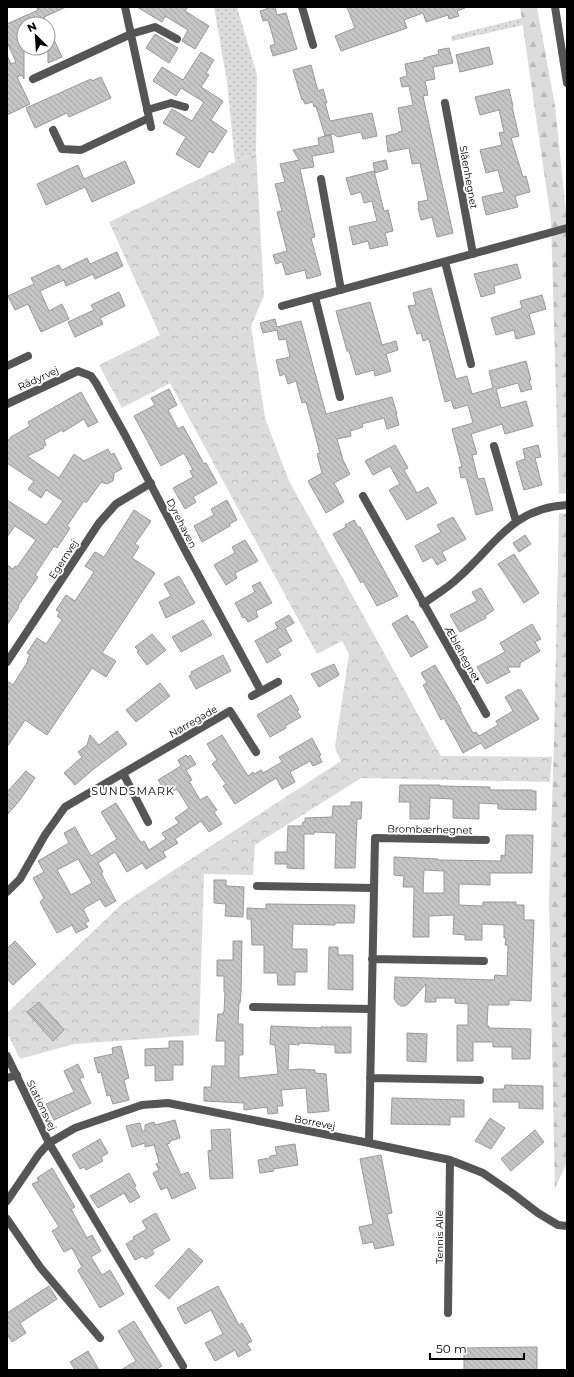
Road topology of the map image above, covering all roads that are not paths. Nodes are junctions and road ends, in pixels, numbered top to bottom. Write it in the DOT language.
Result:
graph roads {
  1 [pos="124,7"];
  2 [pos="302,7"];
  3 [pos="555,7"];
  4 [pos="131,34"];
  5 [pos="177,39"];
  6 [pos="313,44"];
  7 [pos="33,79"];
  8 [pos="567,83"];
  9 [pos="445,103"];
  10 [pos="186,107"];
  11 [pos="148,114"];
  12 [pos="151,127"];
  13 [pos="53,130"];
  14 [pos="321,180"];
  15 [pos="567,228"];
  16 [pos="473,254"];
  17 [pos="445,262"];
  18 [pos="341,290"];
  19 [pos="315,297"];
  20 [pos="282,306"];
  21 [pos="28,356"];
  22 [pos="470,364"];
  23 [pos="7,366"];
  24 [pos="78,371"];
  25 [pos="340,397"];
  26 [pos="7,404"];
  27 [pos="494,446"];
  28 [pos="151,483"];
  29 [pos="363,496"];
  30 [pos="567,505"];
  31 [pos="516,521"];
  32 [pos="424,604"];
  33 [pos="7,662"];
  34 [pos="278,682"];
  35 [pos="261,691"];
  36 [pos="252,696"];
  37 [pos="486,714"];
  38 [pos="256,752"];
  39 [pos="123,773"];
  40 [pos="148,822"];
  41 [pos="486,840"];
  42 [pos="257,886"];
  43 [pos="374,888"];
  44 [pos="7,892"];
  45 [pos="372,959"];
  46 [pos="484,961"];
  47 [pos="253,1006"];
  48 [pos="371,1009"];
  49 [pos="7,1056"];
  50 [pos="17,1075"];
  51 [pos="7,1078"];
  52 [pos="370,1078"];
  53 [pos="480,1080"];
  54 [pos="368,1142"];
  55 [pos="49,1143"];
  56 [pos="450,1160"];
  57 [pos="7,1201"];
  58 [pos="7,1219"];
  59 [pos="567,1226"];
  60 [pos="448,1313"];
  61 [pos="100,1338"];
  62 [pos="182,1366"];
  1 -- 4 [label="street"];
  2 -- 6 [label="street"];
  3 -- 8 [label="street"];
  4 -- 5 [label="street"];
  4 -- 7 [label="street"];
  4 -- 11 [label="street"];
  9 -- 16 [label="street, Slåenhegnet"];
  10 -- 11 [label="street"];
  11 -- 12 [label="street"];
  11 -- 13 [label="street"];
  14 -- 18 [label="street"];
  15 -- 16 [label="street"];
  16 -- 17 [label="street"];
  17 -- 18 [label="street"];
  17 -- 22 [label="street"];
  18 -- 19 [label="street"];
  19 -- 20 [label="street"];
  19 -- 25 [label="street"];
  21 -- 23 [label="street"];
  24 -- 26 [label="street, Rådyrvej"];
  24 -- 28 [label="street, Dyrehaven"];
  27 -- 31 [label="street"];
  28 -- 33 [label="street, Egernvej"];
  28 -- 35 [label="street, Dyrehaven"];
  29 -- 32 [label="street, Æblehegnet"];
  30 -- 31 [label="street"];
  31 -- 32 [label="street"];
  32 -- 37 [label="street, Æblehegnet"];
  34 -- 35 [label="street"];
  35 -- 36 [label="street"];
  38 -- 39 [label="street, Nørregade"];
  39 -- 40 [label="street"];
  39 -- 44 [label="street, Nørregade"];
  41 -- 43 [label="street, Brombærhegnet"];
  42 -- 43 [label="street"];
  43 -- 45 [label="street, Brombærhegnet"];
  45 -- 46 [label="street"];
  45 -- 48 [label="street, Brombærhegnet"];
  47 -- 48 [label="street"];
  48 -- 52 [label="street, Brombærhegnet"];
  49 -- 50 [label="street, Stationsvej"];
  50 -- 51 [label="street, Stationsvej"];
  50 -- 55 [label="street, Stationsvej"];
  52 -- 53 [label="street"];
  52 -- 54 [label="street, Brombærhegnet"];
  54 -- 55 [label="street, Borrevej"];
  54 -- 56 [label="street, Borrevej"];
  55 -- 57 [label="street, Borrevej"];
  55 -- 62 [label="street"];
  56 -- 59 [label="street, Borrevej"];
  56 -- 60 [label="street, Tennis Allé"];
  58 -- 61 [label="street"];
}
